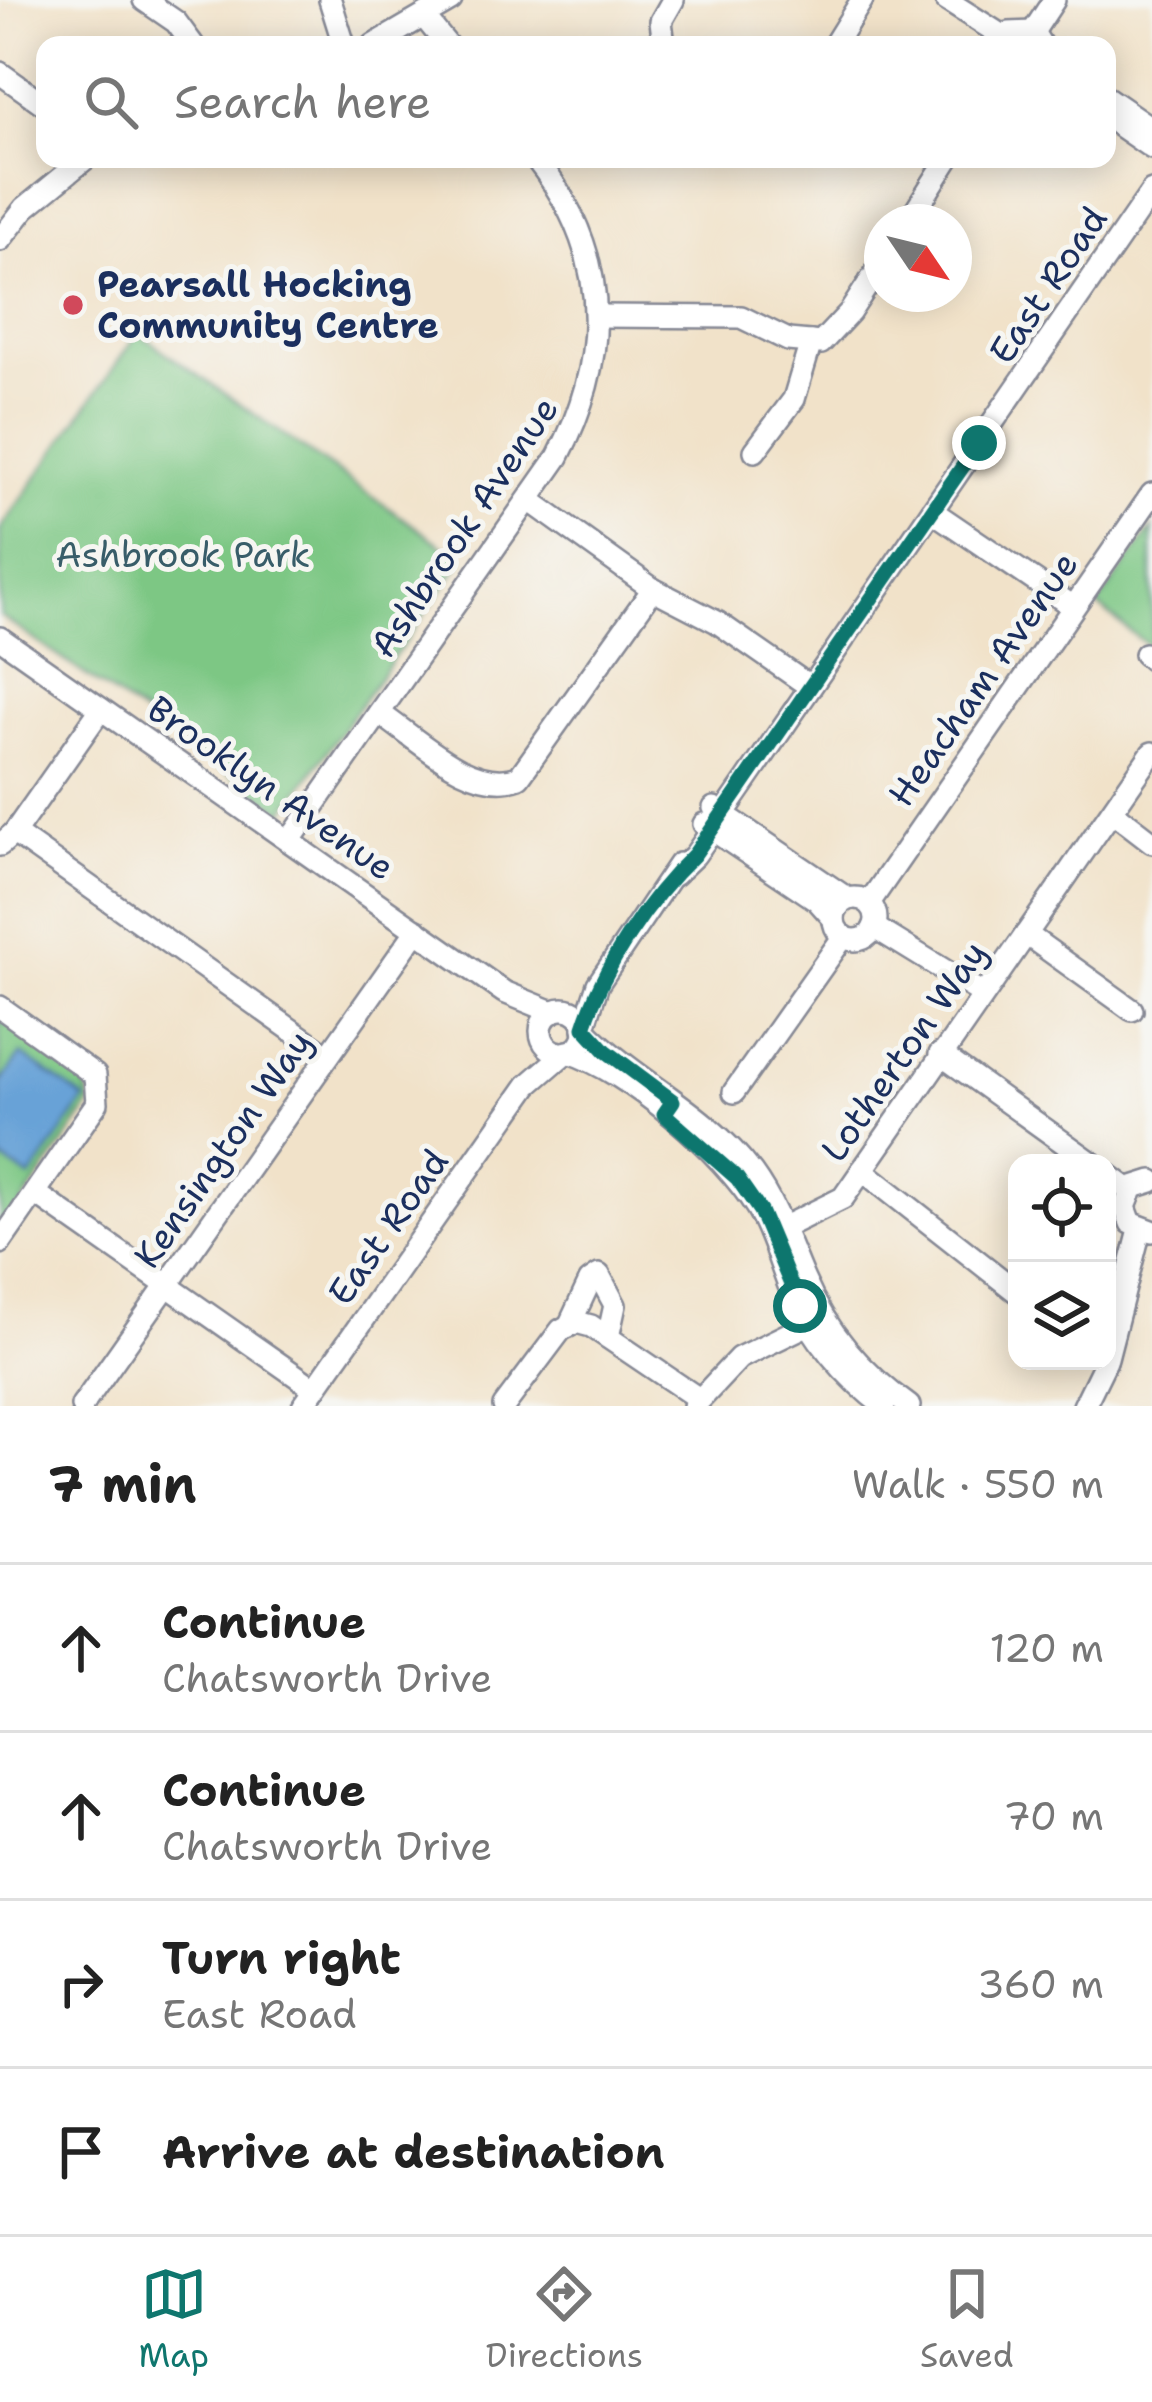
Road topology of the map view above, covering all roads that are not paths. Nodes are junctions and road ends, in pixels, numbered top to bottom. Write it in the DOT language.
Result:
graph roads {
  1 [pos="144,0"];
  2 [pos="330,0"];
  3 [pos="451,0"];
  4 [pos="673,0"];
  5 [pos="862,0"];
  6 [pos="946,0"];
  7 [pos="1054,0"];
  8 [pos="425,18"];
  9 [pos="186,36"];
  10 [pos="341,36"];
  11 [pos="391,36"];
  12 [pos="440,36"];
  13 [pos="663,36"];
  14 [pos="840,36"];
  15 [pos="995,36"];
  16 [pos="1038,36"];
  17 [pos="0,73"];
  18 [pos="36,99"];
  19 [pos="1116,104"];
  20 [pos="1116,123"];
  21 [pos="1152,129"];
  22 [pos="1152,148"];
  23 [pos="74,168"];
  24 [pos="543,168"];
  25 [pos="942,168"];
  26 [pos="1152,189"];
  27 [pos="919,204"];
  28 [pos="0,240"];
  29 [pos="864,290"];
  30 [pos="596,316"];
  31 [pos="811,342"];
  32 [pos="755,451"];
  33 [pos="1152,494"];
  34 [pos="529,500"];
  35 [pos="932,512"];
  36 [pos="653,589"];
  37 [pos="1072,606"];
  38 [pos="0,638"];
  39 [pos="809,686"];
  40 [pos="101,709"];
  41 [pos="379,713"];
  42 [pos="1152,753"];
  43 [pos="1112,812"];
  44 [pos="713,819"];
  45 [pos="7,839"];
  46 [pos="290,840"];
  47 [pos="1152,842"];
  48 [pos="859,901"];
  49 [pos="874,927"];
  50 [pos="839,928"];
  51 [pos="417,930"];
  52 [pos="1026,934"];
  53 [pos="598,984"];
  54 [pos="983,994"];
  55 [pos="0,1007"];
  56 [pos="1132,1010"];
  57 [pos="549,1022"];
  58 [pos="584,1028"];
  59 [pos="566,1053"];
  60 [pos="940,1054"];
  61 [pos="328,1056"];
  62 [pos="528,1085"];
  63 [pos="734,1092"];
  64 [pos="669,1107"];
  65 [pos="1079,1154"];
  66 [pos="862,1170"];
  67 [pos="1116,1181"];
  68 [pos="1152,1181"];
  69 [pos="1130,1191"];
  70 [pos="35,1193"];
  71 [pos="777,1231"];
  72 [pos="1146,1231"];
  73 [pos="0,1243"];
  74 [pos="1008,1285"];
  75 [pos="166,1287"];
  76 [pos="816,1321"];
  77 [pos="569,1326"];
  78 [pos="1116,1326"];
  79 [pos="608,1337"];
  80 [pos="1100,1370"];
  81 [pos="309,1398"];
  82 [pos="696,1402"];
  83 [pos="82,1406"];
  84 [pos="504,1406"];
  85 [pos="884,1406"];
  86 [pos="909,1406"];
  87 [pos="1084,1406"];
  1 -- 9 [label="street"];
  2 -- 10 [label="street"];
  3 -- 8 [label="street"];
  4 -- 13 [label="street"];
  5 -- 14 [label="street"];
  6 -- 15 [label="street"];
  7 -- 16 [label="street"];
  8 -- 11 [label="street"];
  8 -- 12 [label="street"];
  17 -- 18 [label="street"];
  19 -- 21 [label="street"];
  20 -- 22 [label="street"];
  23 -- 28 [label="street"];
  24 -- 30 [label="street, Ashbrook Avenue"];
  25 -- 27 [label="street"];
  26 -- 35 [label="street, East Road"];
  29 -- 31 [label="street"];
  30 -- 31 [label="street"];
  30 -- 34 [label="street, Ashbrook Avenue"];
  31 -- 32 [label="street"];
  33 -- 37 [label="street, Heacham Avenue"];
  34 -- 36 [label="street"];
  34 -- 41 [label="street, Ashbrook Avenue"];
  35 -- 37 [label="street"];
  35 -- 39 [label="street, East Road"];
  36 -- 39 [label="street"];
  36 -- 41 [label="street"];
  37 -- 48 [label="street, Heacham Avenue"];
  38 -- 40 [label="street, Brooklyn Avenue"];
  39 -- 44 [label="street, East Road"];
  40 -- 45 [label="street"];
  40 -- 46 [label="street, Brooklyn Avenue"];
  41 -- 46 [label="street, Ashbrook Avenue"];
  42 -- 43 [label="street, Lotherton Way"];
  43 -- 47 [label="street"];
  43 -- 52 [label="street, Lotherton Way"];
  44 -- 48 [label="street"];
  44 -- 50 [label="street"];
  44 -- 53 [label="street, East Road"];
  45 -- 61 [label="street"];
  46 -- 51 [label="street, Brooklyn Avenue"];
  48 -- 49 [label="street"];
  48 -- 50 [label="street, Heacham Avenue"];
  49 -- 50 [label="street"];
  49 -- 54 [label="street"];
  50 -- 63 [label="street, Heacham Avenue"];
  51 -- 57 [label="street, Brooklyn Avenue"];
  51 -- 61 [label="street, Kensington Way"];
  52 -- 54 [label="street, Lotherton Way"];
  52 -- 56 [label="street, Lotherton Way"];
  53 -- 57 [label="street, East Road"];
  53 -- 58 [label="street, East Road"];
  54 -- 60 [label="street, Lotherton Way"];
  55 -- 70 [label="street"];
  57 -- 58 [label="street"];
  57 -- 59 [label="street"];
  57 -- 62 [label="street, East Road"];
  58 -- 59 [label="street"];
  58 -- 64 [label="street"];
  59 -- 62 [label="street, East Road"];
  59 -- 64 [label="street"];
  60 -- 65 [label="street"];
  60 -- 66 [label="street, Lotherton Way"];
  61 -- 75 [label="street, Kensington Way"];
  62 -- 81 [label="street, East Road"];
  64 -- 71 [label="street"];
  66 -- 71 [label="street, Lotherton Way"];
  66 -- 74 [label="street"];
  67 -- 69 [label="street"];
  68 -- 69 [label="street"];
  69 -- 72 [label="street"];
  70 -- 73 [label="street"];
  70 -- 75 [label="street"];
  71 -- 76 [label="street"];
  72 -- 78 [label="street"];
  75 -- 81 [label="street"];
  75 -- 83 [label="street, Kensington Way"];
  76 -- 82 [label="street"];
  76 -- 85 [label="street"];
  76 -- 86 [label="street"];
  77 -- 79 [label="street"];
  77 -- 79 [label="street"];
  77 -- 84 [label="street"];
  79 -- 82 [label="street"];
  80 -- 87 [label="street"];
}
